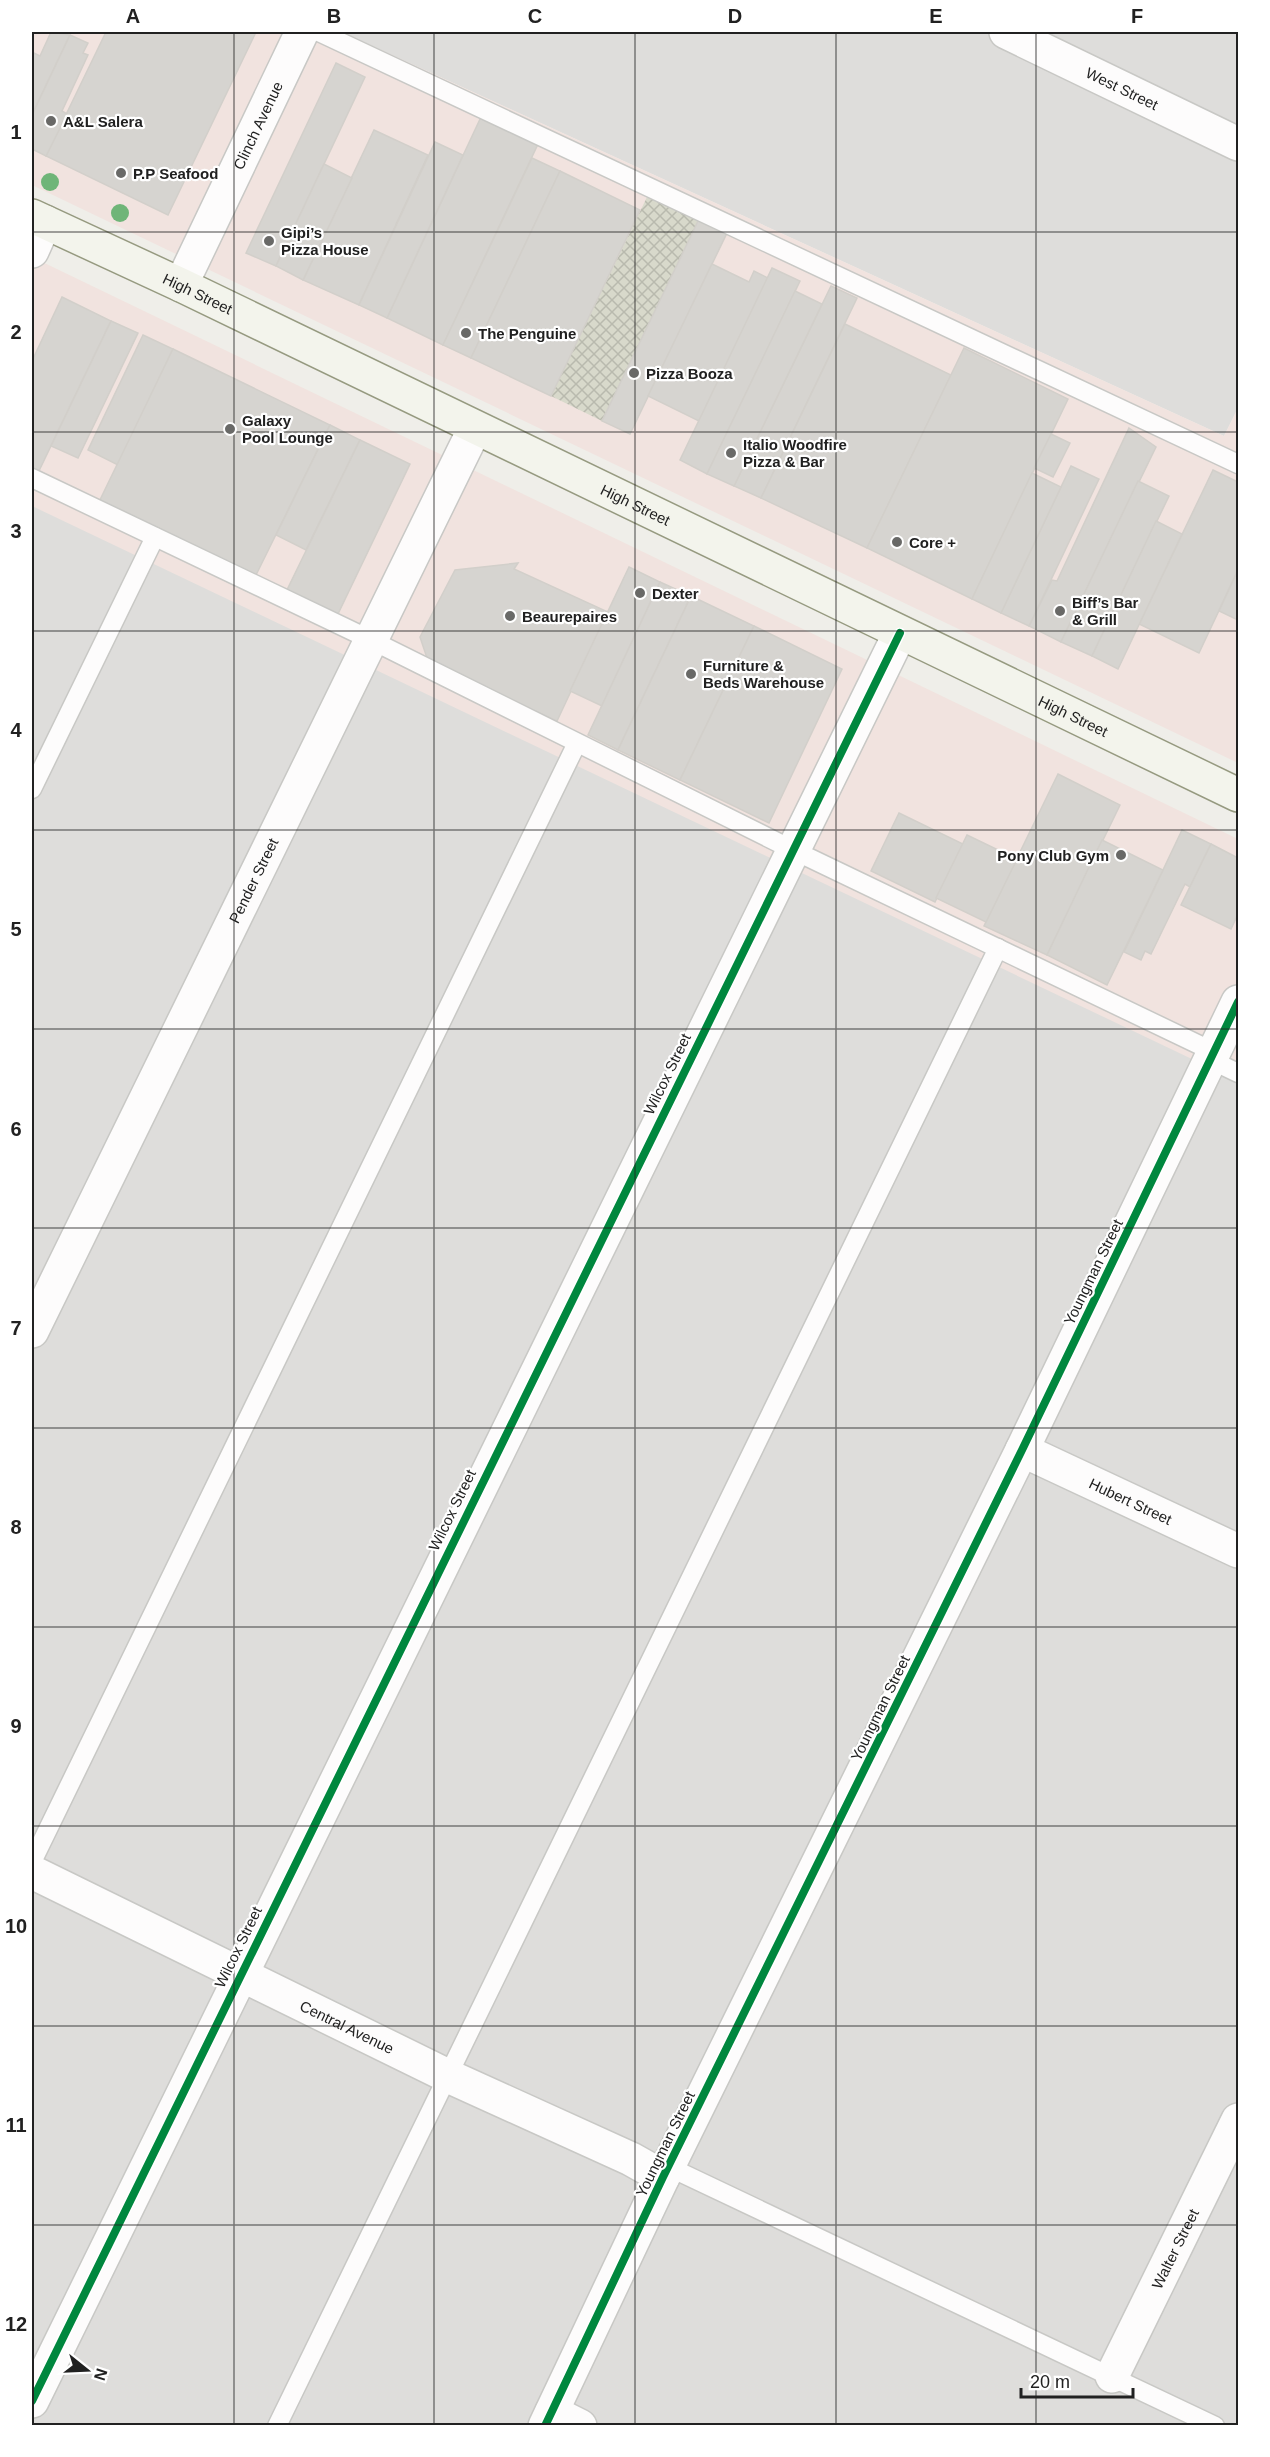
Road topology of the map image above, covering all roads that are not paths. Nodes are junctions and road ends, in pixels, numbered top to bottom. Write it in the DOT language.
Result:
graph roads {
  1 [pos="1006,32"];
  2 [pos="300,34"];
  3 [pos="1239,144"];
  4 [pos="36,230"];
  5 [pos="181,285"];
  6 [pos="475,428"];
  7 [pos="1239,464"];
  8 [pos="32,478"];
  9 [pos="155,537"];
  10 [pos="900,633"];
  11 [pos="371,640"];
  12 [pos="577,742"];
  13 [pos="32,789"];
  14 [pos="1239,795"];
  15 [pos="793,850"];
  16 [pos="998,948"];
  17 [pos="1239,1002"];
  18 [pos="1221,1062"];
  19 [pos="32,1331"];
  20 [pos="1022,1450"];
  21 [pos="1239,1551"];
  22 [pos="32,1862"];
  23 [pos="32,1872"];
  24 [pos="240,1973"];
  25 [pos="448,2076"];
  26 [pos="1239,2120"];
  27 [pos="666,2172"];
  28 [pos="1112,2376"];
  29 [pos="32,2401"];
  30 [pos="559,2421"];
  31 [pos="277,2426"];
  32 [pos="1215,2426"];
  1 -- 3 [label="street, West Street"];
  2 -- 5 [label="street, Clinch Avenue"];
  2 -- 7 [label="lane"];
  4 -- 5 [label="main road, High Street"];
  5 -- 6 [label="main road, High Street"];
  6 -- 10 [label="main road, High Street"];
  6 -- 11 [label="street, Pender Street"];
  8 -- 9 [label="lane"];
  9 -- 11 [label="lane"];
  9 -- 13 [label="lane"];
  10 -- 14 [label="main road, High Street"];
  10 -- 15 [label="street, Wilcox Street"];
  11 -- 12 [label="lane"];
  11 -- 19 [label="street, Pender Street"];
  12 -- 15 [label="lane"];
  12 -- 22 [label="lane"];
  15 -- 16 [label="lane"];
  15 -- 24 [label="street, Wilcox Street"];
  16 -- 18 [label="lane"];
  16 -- 25 [label="lane"];
  17 -- 18 [label="street, Youngman Street"];
  18 -- 20 [label="street, Youngman Street"];
  20 -- 21 [label="street, Hubert Street"];
  20 -- 27 [label="street, Youngman Street"];
  23 -- 24 [label="street, Central Avenue"];
  24 -- 25 [label="street, Central Avenue"];
  24 -- 29 [label="street, Wilcox Street"];
  25 -- 27 [label="street, Central Avenue"];
  25 -- 31 [label="lane"];
  26 -- 28 [label="street, Walter Street"];
  27 -- 28 [label="lane"];
  27 -- 30 [label="street, Youngman Street"];
  28 -- 32 [label="lane"];
}
